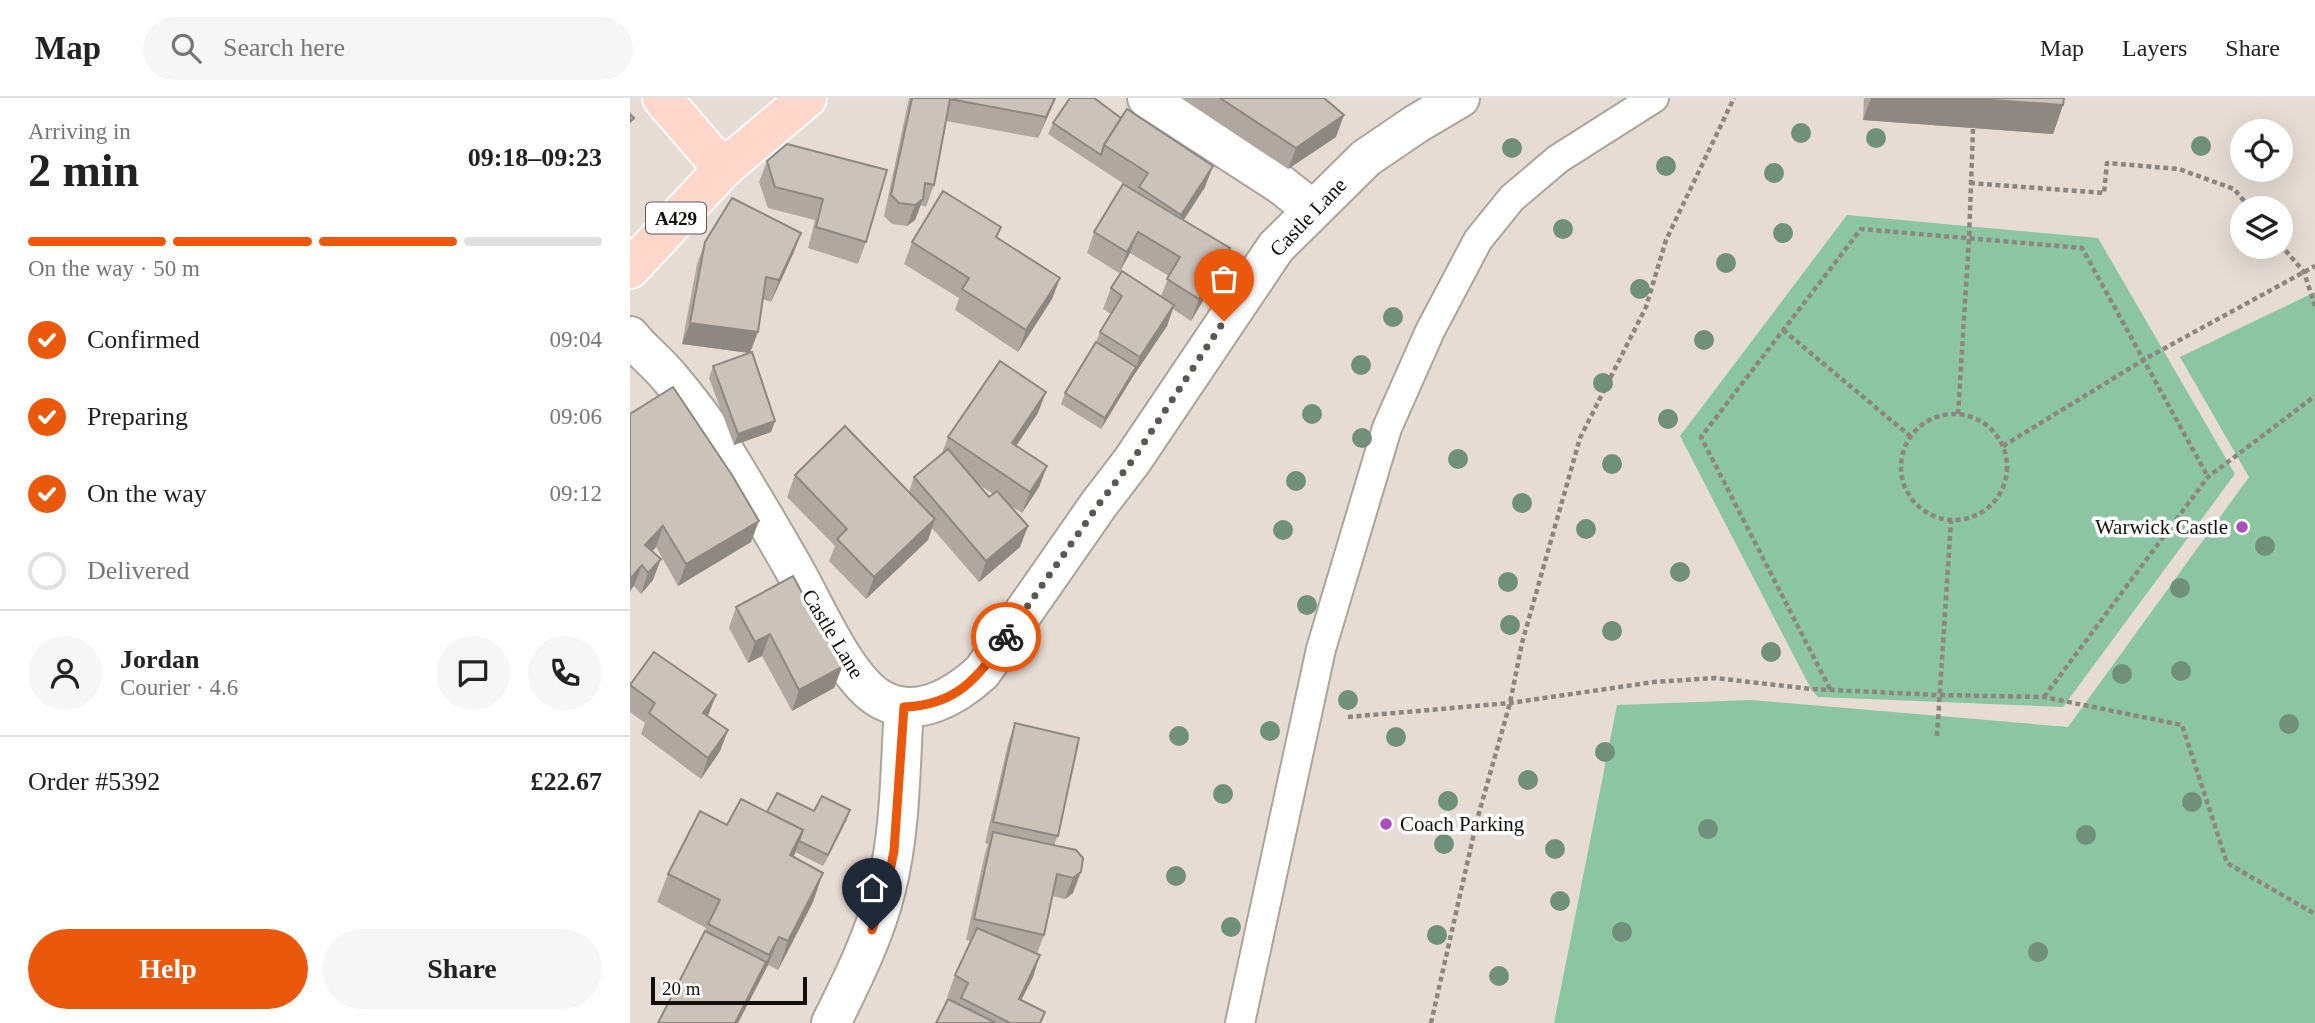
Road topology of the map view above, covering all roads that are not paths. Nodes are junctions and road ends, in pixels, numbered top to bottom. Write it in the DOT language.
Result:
graph roads {
  1 [pos="662,98"];
  2 [pos="807,98"];
  3 [pos="1147,98"];
  4 [pos="1460,98"];
  5 [pos="1654,98"];
  6 [pos="723,169"];
  7 [pos="1313,210"];
  8 [pos="630,269"];
  9 [pos="630,336"];
  10 [pos="904,707"];
  11 [pos="831,1023"];
  12 [pos="1240,1023"];
  1 -- 6 [label="main road"];
  2 -- 6 [label="main road, A429"];
  3 -- 7 [label="street"];
  4 -- 7 [label="street, Castle Lane"];
  5 -- 12 [label="lane"];
  6 -- 8 [label="main road, A429"];
  7 -- 10 [label="street, Castle Lane"];
  9 -- 10 [label="street, Castle Lane"];
  10 -- 11 [label="street"];
}
